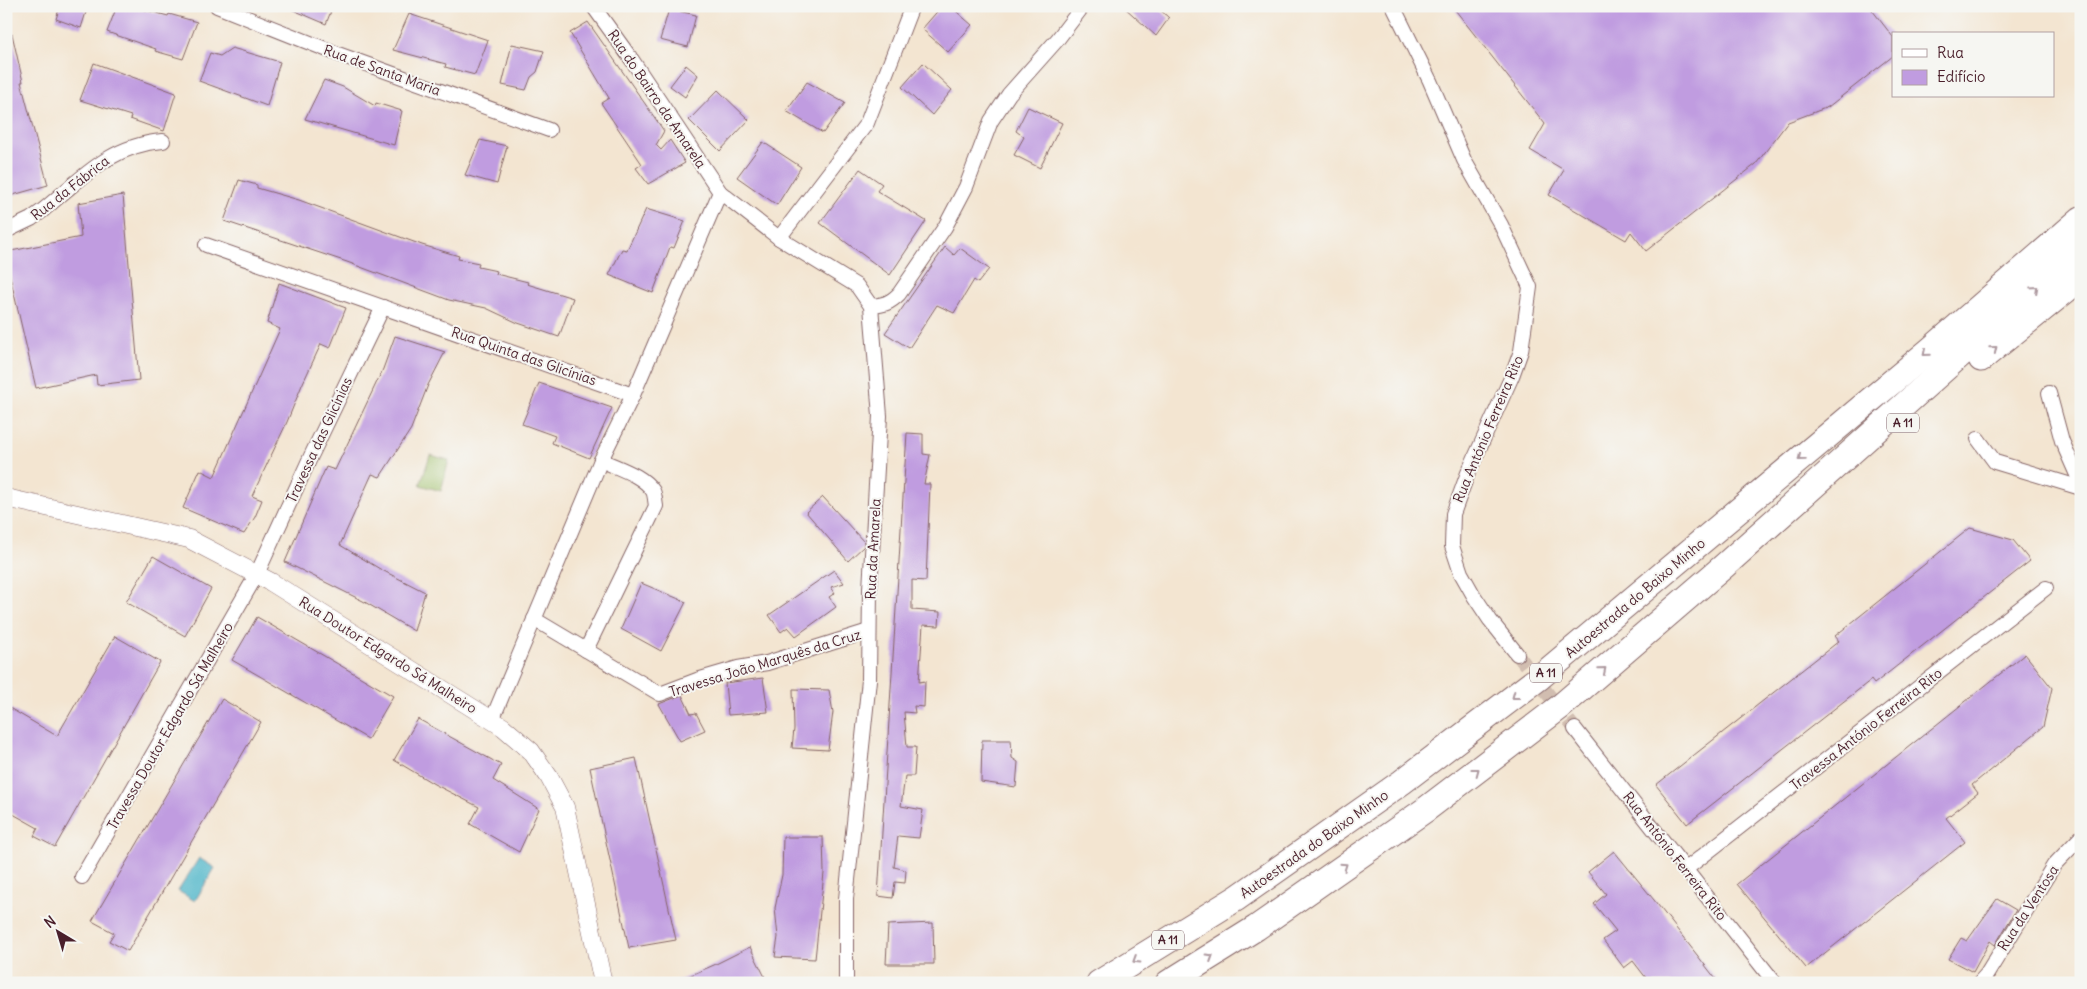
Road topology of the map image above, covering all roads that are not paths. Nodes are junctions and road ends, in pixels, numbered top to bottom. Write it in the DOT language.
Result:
graph roads {
  1 [pos="217,6"];
  2 [pos="593,6"];
  3 [pos="912,6"];
  4 [pos="1084,6"];
  5 [pos="1393,6"];
  6 [pos="549,130"];
  7 [pos="163,141"];
  8 [pos="720,192"];
  9 [pos="2081,209"];
  10 [pos="2081,220"];
  11 [pos="6,230"];
  12 [pos="780,238"];
  13 [pos="206,245"];
  14 [pos="2081,247"];
  15 [pos="2081,278"];
  16 [pos="2002,286"];
  17 [pos="871,306"];
  18 [pos="383,307"];
  19 [pos="2049,393"];
  20 [pos="633,395"];
  21 [pos="1978,439"];
  22 [pos="601,460"];
  23 [pos="2081,484"];
  24 [pos="2081,488"];
  25 [pos="6,498"];
  26 [pos="1724,566"];
  27 [pos="257,574"];
  28 [pos="2046,588"];
  29 [pos="534,619"];
  30 [pos="869,631"];
  31 [pos="586,650"];
  32 [pos="1517,654"];
  33 [pos="492,720"];
  34 [pos="1575,729"];
  35 [pos="2081,837"];
  36 [pos="1686,869"];
  37 [pos="82,877"];
  38 [pos="603,983"];
  39 [pos="846,983"];
  40 [pos="1099,983"];
  41 [pos="1168,983"];
  42 [pos="1775,983"];
  43 [pos="1979,983"];
  1 -- 6 [label="street, Rua de Santa Maria"];
  2 -- 8 [label="street, Rua do Bairro da Amarela"];
  3 -- 12 [label="street"];
  4 -- 17 [label="street"];
  5 -- 32 [label="street, Rua António Ferreira Rito"];
  7 -- 11 [label="street, Rua da Fábrica"];
  8 -- 12 [label="street"];
  8 -- 20 [label="street"];
  9 -- 16 [label="highway"];
  10 -- 16 [label="highway, A 11"];
  12 -- 17 [label="street"];
  13 -- 18 [label="street, Rua Quinta das Glicínias"];
  26 -- 14 [label="highway, one-way"];
  26 -- 15 [label="highway, A 11, one-way"];
  16 -- 40 [label="highway, Autoestrada do Baixo Minho / A 11, one-way"];
  17 -- 30 [label="street, Rua da Amarela"];
  18 -- 20 [label="street, Rua Quinta das Glicínias"];
  18 -- 27 [label="street, Travessa das Glicínias"];
  19 -- 23 [label="street"];
  20 -- 22 [label="street"];
  21 -- 24 [label="street"];
  22 -- 29 [label="street"];
  22 -- 31 [label="street"];
  25 -- 27 [label="street, Rua Doutor Edgardo Sá Malheiro"];
  41 -- 26 [label="highway, A 11, one-way"];
  27 -- 33 [label="street, Rua Doutor Edgardo Sá Malheiro"];
  27 -- 37 [label="street, Travessa Doutor Edgardo Sá Malheiro"];
  28 -- 36 [label="street, Travessa António Ferreira Rito"];
  29 -- 31 [label="street"];
  29 -- 33 [label="street"];
  30 -- 31 [label="street, Travessa João Marquês da Cruz"];
  30 -- 39 [label="street, Rua da Amarela"];
  33 -- 38 [label="street, Rua Doutor Edgardo Sá Malheiro"];
  34 -- 36 [label="street, Rua António Ferreira Rito"];
  35 -- 43 [label="street, Rua da Ventosa"];
  36 -- 42 [label="street, Rua António Ferreira Rito"];
}
